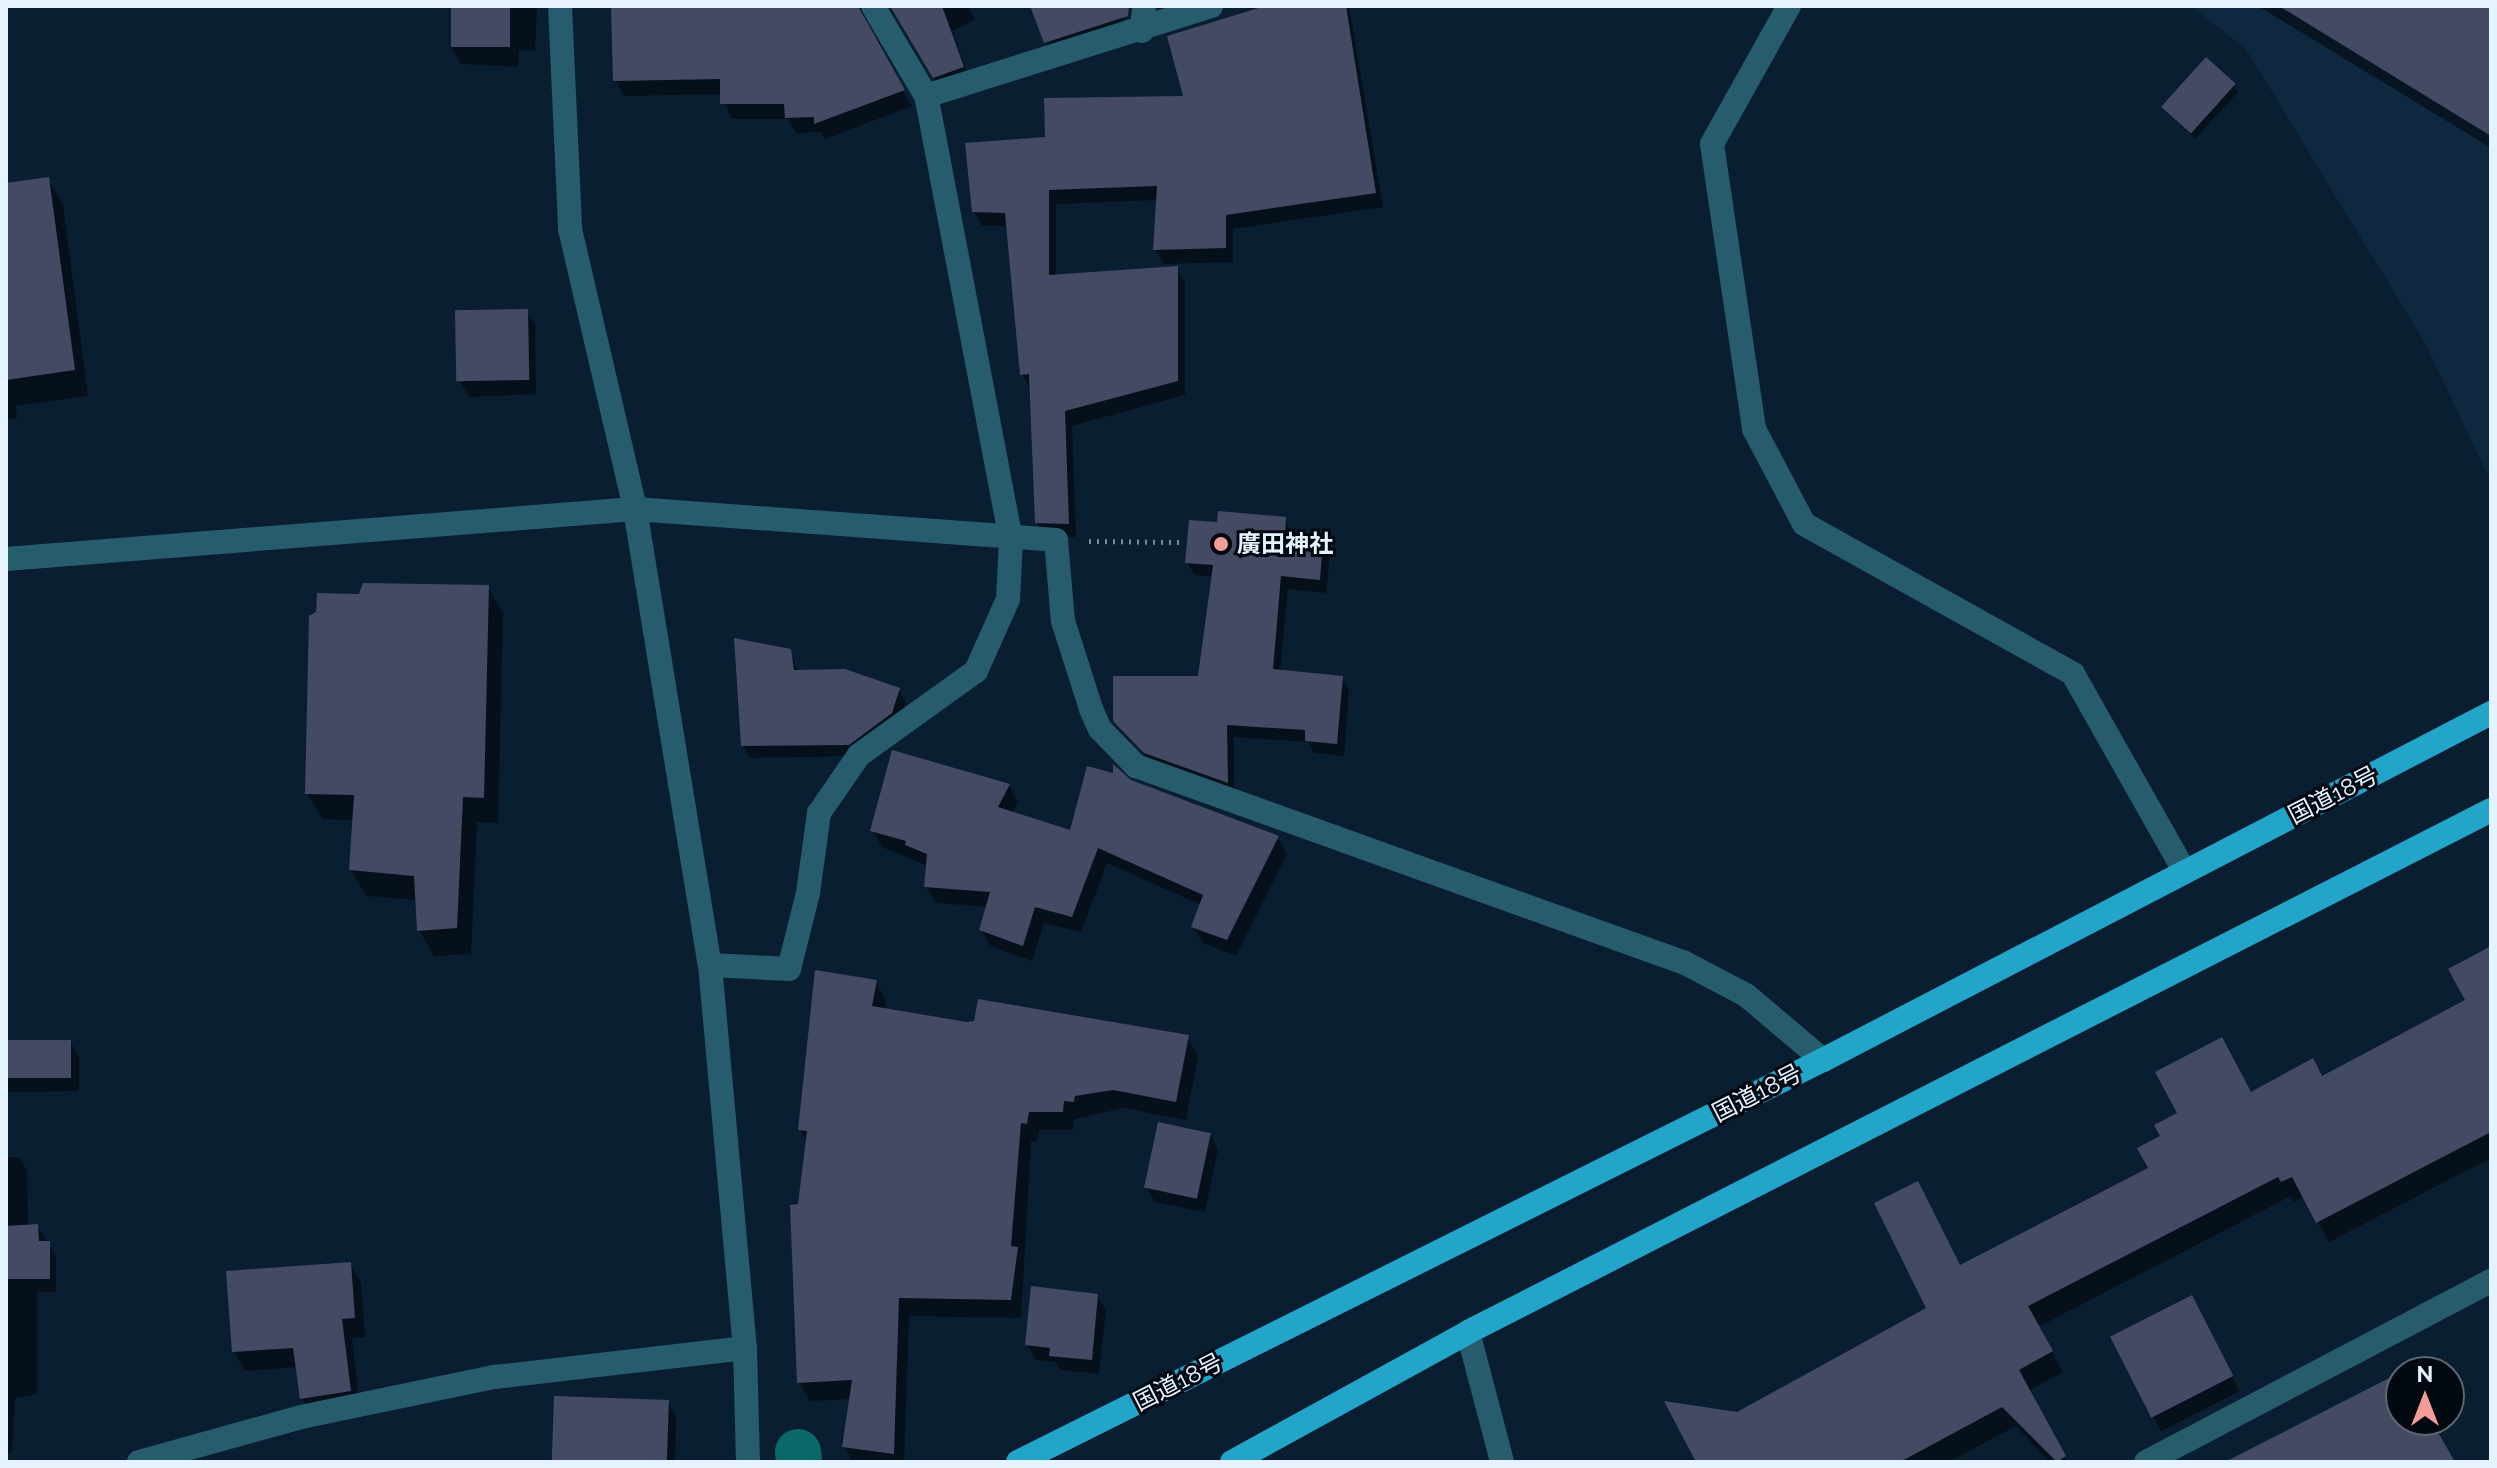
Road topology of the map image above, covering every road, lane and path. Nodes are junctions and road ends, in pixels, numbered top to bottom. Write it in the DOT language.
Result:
graph roads {
  1 [pos="560,6"];
  2 [pos="873,6"];
  3 [pos="1144,6"];
  4 [pos="1211,6"];
  5 [pos="1789,6"];
  6 [pos="1142,31"];
  7 [pos="926,96"];
  8 [pos="635,509"];
  9 [pos="1011,540"];
  10 [pos="1056,540"];
  11 [pos="1180,542"];
  12 [pos="6,559"];
  13 [pos="2491,713"];
  14 [pos="2491,810"];
  15 [pos="2185,872"];
  16 [pos="710,965"];
  17 [pos="1823,1060"];
  18 [pos="2491,1281"];
  19 [pos="1468,1332"];
  20 [pos="745,1348"];
  21 [pos="139,1462"];
  22 [pos="748,1462"];
  23 [pos="1018,1462"];
  24 [pos="1232,1462"];
  25 [pos="1502,1462"];
  26 [pos="2146,1462"];
  1 -- 8 [label="street"];
  2 -- 7 [label="street"];
  3 -- 6 [label="street"];
  4 -- 6 [label="street"];
  5 -- 15 [label="street"];
  6 -- 7 [label="street"];
  7 -- 9 [label="street"];
  8 -- 9 [label="street"];
  8 -- 12 [label="street"];
  8 -- 16 [label="street"];
  9 -- 10 [label="street"];
  9 -- 16 [label="street"];
  10 -- 11 [label="path"];
  10 -- 17 [label="street"];
  13 -- 15 [label="highway, 国道18号"];
  14 -- 19 [label="highway"];
  15 -- 17 [label="highway, 国道18号"];
  16 -- 20 [label="street"];
  17 -- 23 [label="highway, 国道18号"];
  18 -- 26 [label="street"];
  19 -- 24 [label="highway"];
  19 -- 25 [label="street"];
  20 -- 21 [label="street"];
  20 -- 22 [label="street"];
}
